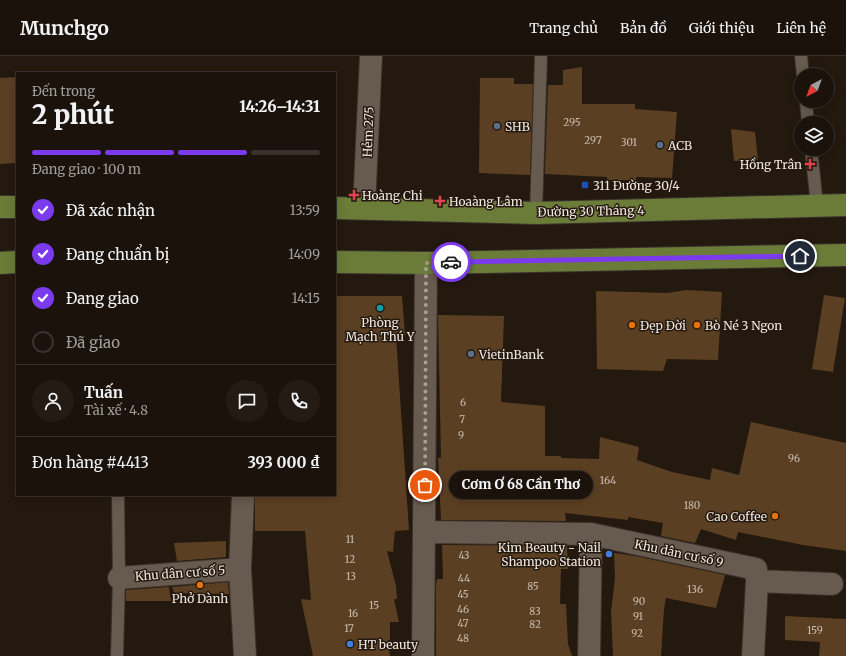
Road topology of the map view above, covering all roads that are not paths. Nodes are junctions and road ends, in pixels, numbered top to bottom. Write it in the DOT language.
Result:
graph roads {
  1 [pos="371,56"];
  2 [pos="541,56"];
  3 [pos="801,56"];
  4 [pos="802,68"];
  5 [pos="812,156"];
  6 [pos="817,205"];
  7 [pos="846,205"];
  8 [pos="0,207"];
  9 [pos="16,207"];
  10 [pos="336,208"];
  11 [pos="364,208"];
  12 [pos="536,213"];
  13 [pos="846,255"];
  14 [pos="16,262"];
  15 [pos="336,262"];
  16 [pos="0,263"];
  17 [pos="426,263"];
  18 [pos="118,496"];
  19 [pos="243,496"];
  20 [pos="425,532"];
  21 [pos="591,534"];
  22 [pos="240,569"];
  23 [pos="119,578"];
  24 [pos="757,581"];
  25 [pos="832,584"];
  26 [pos="117,656"];
  27 [pos="245,656"];
  28 [pos="423,656"];
  29 [pos="589,656"];
  30 [pos="753,656"];
  1 -- 11 [label="street, Hẻm 275"];
  2 -- 12 [label="lane"];
  3 -- 4 [label="lane"];
  5 -- 6 [label="lane"];
  6 -- 7 [label="main road, Đường 30 Tháng 4"];
  6 -- 12 [label="main road, Đường 30 Tháng 4"];
  8 -- 9 [label="main road"];
  10 -- 11 [label="main road, Đường 30 Tháng 4"];
  11 -- 12 [label="main road, Đường 30 Tháng 4"];
  13 -- 17 [label="main road"];
  14 -- 16 [label="main road"];
  15 -- 17 [label="main road"];
  17 -- 20 [label="street"];
  18 -- 23 [label="lane, Khu dân cư số 5"];
  19 -- 22 [label="street, Khu dân cư số 5"];
  20 -- 21 [label="street, Khu dân cư số 9"];
  20 -- 28 [label="street"];
  21 -- 24 [label="street, Khu dân cư số 9"];
  21 -- 29 [label="street"];
  22 -- 23 [label="street, Khu dân cư số 5"];
  22 -- 27 [label="street, Khu dân cư số 5"];
  23 -- 26 [label="lane, Khu dân cư số 5"];
  24 -- 25 [label="street"];
  24 -- 30 [label="street"];
}
